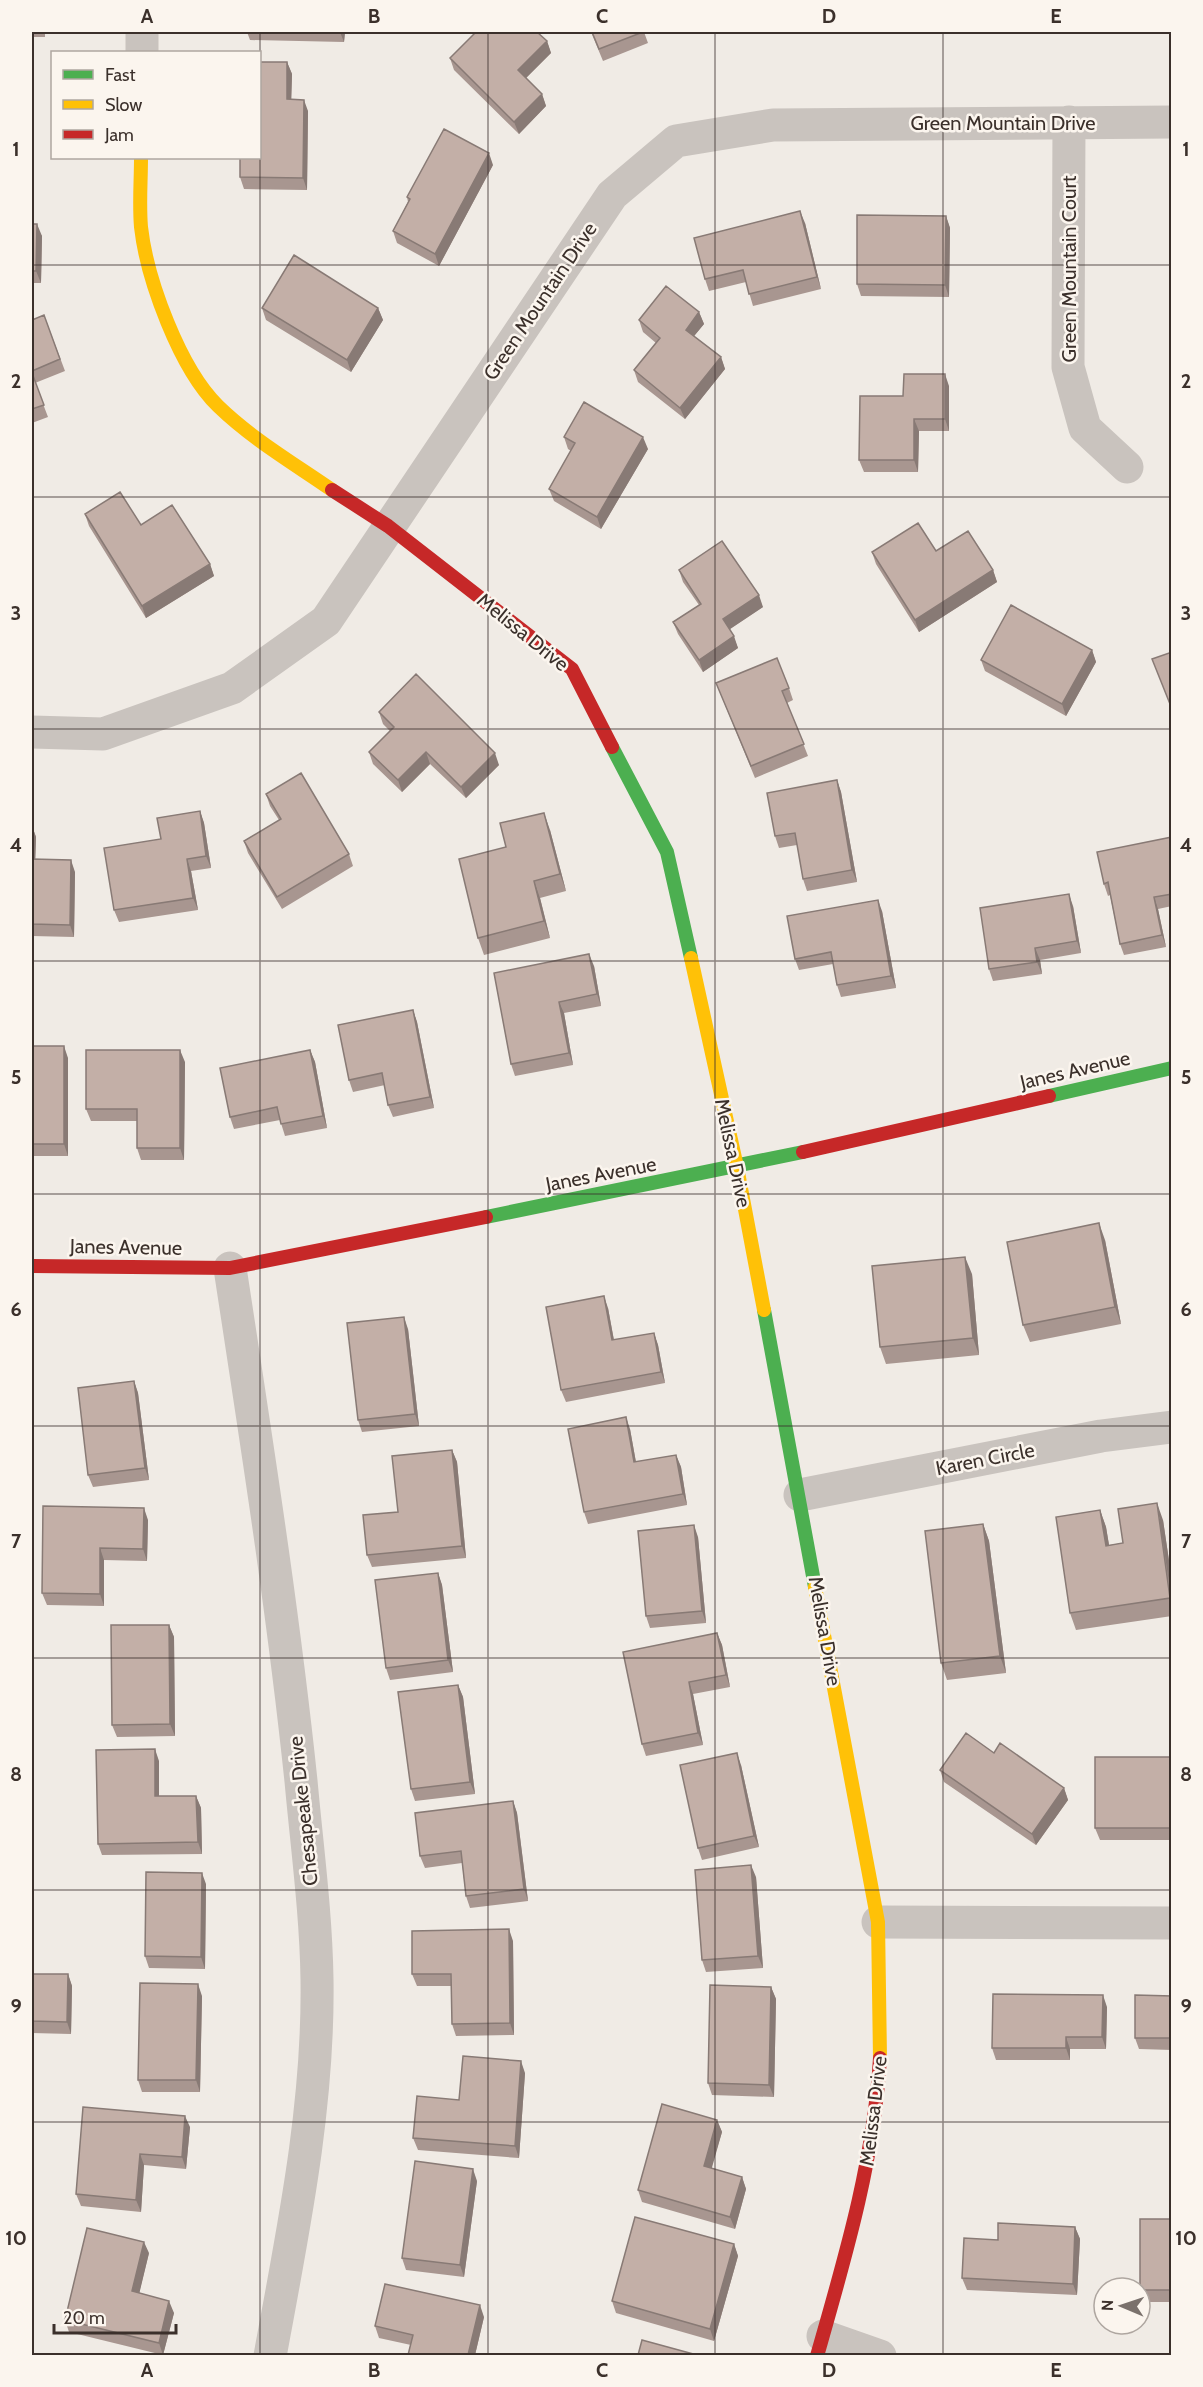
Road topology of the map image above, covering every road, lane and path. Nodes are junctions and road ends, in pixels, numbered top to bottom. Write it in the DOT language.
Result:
graph roads {
  1 [pos="142,32"];
  2 [pos="142,51"];
  3 [pos="1069,122"];
  4 [pos="1172,122"];
  5 [pos="141,159"];
  6 [pos="1126,467"];
  7 [pos="388,526"];
  8 [pos="32,732"];
  9 [pos="1172,1068"];
  10 [pos="737,1167"];
  11 [pos="32,1266"];
  12 [pos="230,1268"];
  13 [pos="1172,1427"];
  14 [pos="800,1495"];
  15 [pos="878,1922"];
  16 [pos="1172,1923"];
  17 [pos="820,2346"];
  18 [pos="270,2355"];
  19 [pos="880,2355"];
  1 -- 2 [label="street"];
  3 -- 4 [label="street, Green Mountain Drive"];
  3 -- 6 [label="street, Green Mountain Court"];
  3 -- 7 [label="street, Green Mountain Drive"];
  5 -- 7 [label="street, Melissa Drive"];
  7 -- 8 [label="street, Green Mountain Drive"];
  7 -- 10 [label="street, Melissa Drive"];
  9 -- 10 [label="street, Janes Avenue"];
  10 -- 12 [label="street, Janes Avenue"];
  10 -- 14 [label="street, Melissa Drive"];
  11 -- 12 [label="street, Janes Avenue"];
  12 -- 18 [label="street, Chesapeake Drive"];
  13 -- 14 [label="street, Karen Circle"];
  14 -- 15 [label="street, Melissa Drive"];
  15 -- 16 [label="street"];
  15 -- 17 [label="street, Melissa Drive"];
  17 -- 19 [label="street"];
}
